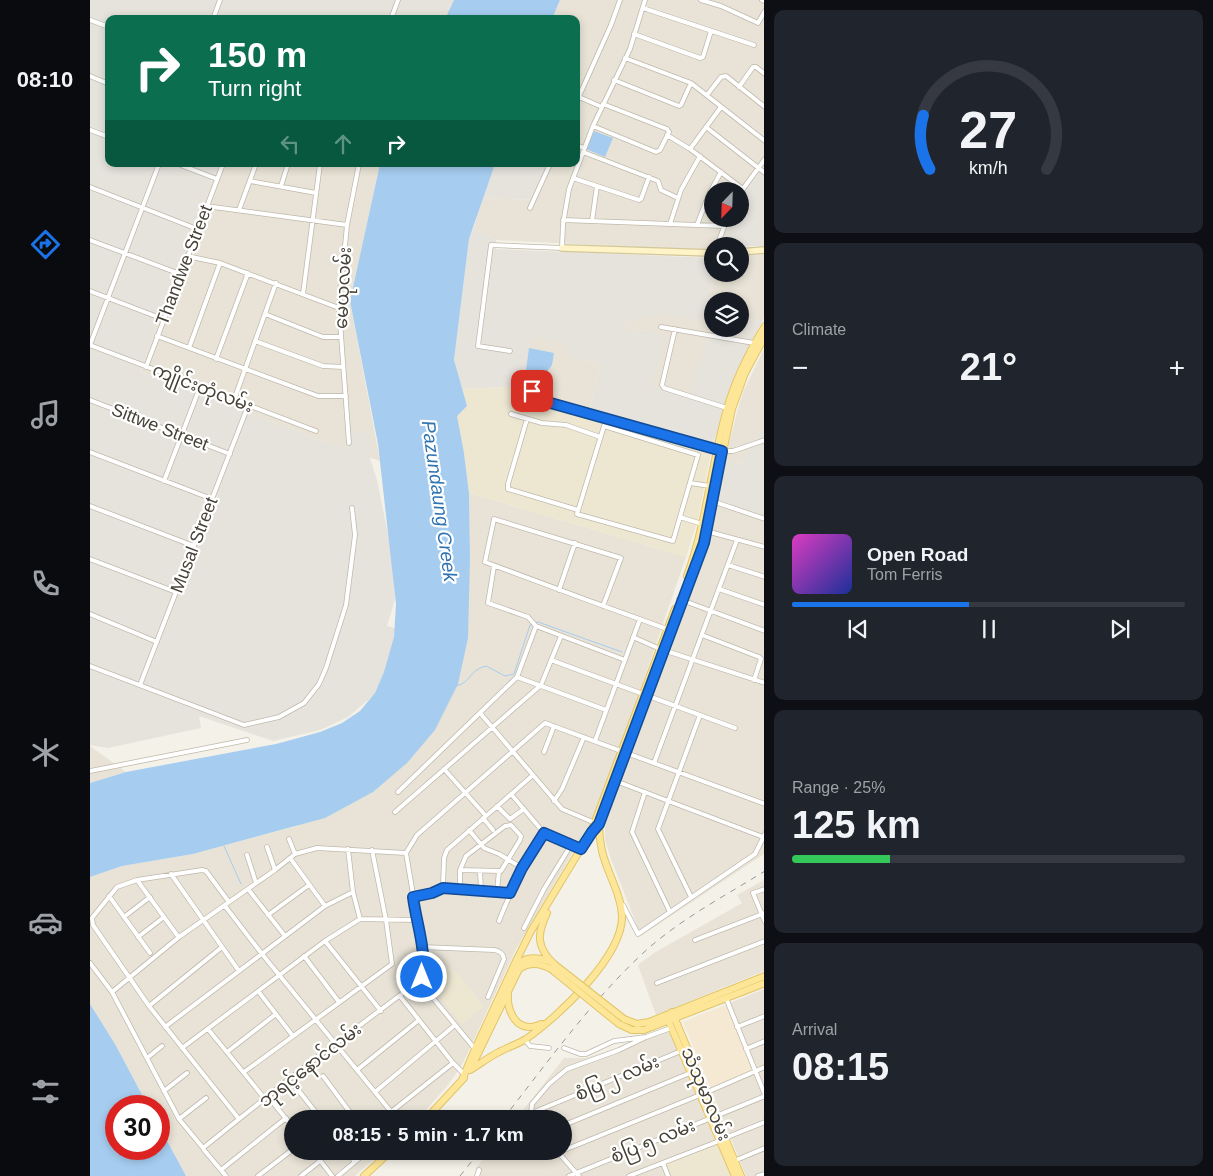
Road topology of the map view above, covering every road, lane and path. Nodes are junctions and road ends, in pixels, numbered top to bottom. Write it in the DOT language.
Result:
graph roads {
  1 [pos="220,0"];
  2 [pos="398,0"];
  3 [pos="620,0"];
  4 [pos="645,0"];
  5 [pos="701,0"];
  6 [pos="643,8"];
  7 [pos="764,12"];
  8 [pos="214,15"];
  9 [pos="392,15"];
  10 [pos="90,20"];
  11 [pos="105,26"];
  12 [pos="711,31"];
  13 [pos="634,34"];
  14 [pos="754,45"];
  15 [pos="625,58"];
  16 [pos="764,74"];
  17 [pos="90,76"];
  18 [pos="614,80"];
  19 [pos="105,82"];
  20 [pos="691,83"];
  21 [pos="738,87"];
  22 [pos="580,95"];
  23 [pos="707,95"];
  24 [pos="580,97"];
  25 [pos="603,105"];
  26 [pos="721,107"];
  27 [pos="764,107"];
  28 [pos="593,126"];
  29 [pos="706,127"];
  30 [pos="90,130"];
  31 [pos="667,135"];
  32 [pos="105,136"];
  33 [pos="764,141"];
  34 [pos="580,148"];
  35 [pos="690,149"];
  36 [pos="584,150"];
  37 [pos="700,156"];
  38 [pos="580,160"];
  39 [pos="764,160"];
  40 [pos="158,167"];
  41 [pos="186,167"];
  42 [pos="222,167"];
  43 [pos="255,167"];
  44 [pos="287,167"];
  45 [pos="320,167"];
  46 [pos="358,167"];
  47 [pos="549,167"];
  48 [pos="577,167"];
  49 [pos="758,168"];
  50 [pos="721,172"];
  51 [pos="764,173"];
  52 [pos="573,178"];
  53 [pos="649,178"];
  54 [pos="217,179"];
  55 [pos="250,181"];
  56 [pos="734,182"];
  57 [pos="748,182"];
  58 [pos="281,186"];
  59 [pos="597,186"];
  60 [pos="90,187"];
  61 [pos="316,193"];
  62 [pos="678,198"];
  63 [pos="206,206"];
  64 [pos="142,208"];
  65 [pos="530,208"];
  66 [pos="239,210"];
  67 [pos="313,220"];
  68 [pos="563,220"];
  69 [pos="592,221"];
  70 [pos="670,224"];
  71 [pos="347,225"];
  72 [pos="697,225"];
  73 [pos="704,225"];
  74 [pos="197,229"];
  75 [pos="90,240"];
  76 [pos="562,248"];
  77 [pos="764,250"];
  78 [pos="749,251"];
  79 [pos="125,253"];
  80 [pos="704,254"];
  81 [pos="187,256"];
  82 [pos="220,263"];
  83 [pos="248,273"];
  84 [pos="180,274"];
  85 [pos="276,283"];
  86 [pos="90,291"];
  87 [pos="302,294"];
  88 [pos="108,298"];
  89 [pos="339,308"];
  90 [pos="265,314"];
  91 [pos="162,319"];
  92 [pos="764,326"];
  93 [pos="661,327"];
  94 [pos="675,329"];
  95 [pos="157,336"];
  96 [pos="764,336"];
  97 [pos="341,337"];
  98 [pos="255,341"];
  99 [pos="90,345"];
  100 [pos="759,345"];
  101 [pos="189,348"];
  102 [pos="510,352"];
  103 [pos="216,359"];
  104 [pos="146,367"];
  105 [pos="343,367"];
  106 [pos="245,370"];
  107 [pos="200,387"];
  108 [pos="532,391"];
  109 [pos="346,396"];
  110 [pos="90,400"];
  111 [pos="234,400"];
  112 [pos="248,406"];
  113 [pos="729,408"];
  114 [pos="511,414"];
  115 [pos="527,419"];
  116 [pos="316,430"];
  117 [pos="182,435"];
  118 [pos="600,437"];
  119 [pos="764,440"];
  120 [pos="349,443"];
  121 [pos="720,450"];
  122 [pos="90,452"];
  123 [pos="230,454"];
  124 [pos="164,481"];
  125 [pos="690,482"];
  126 [pos="710,486"];
  127 [pos="212,499"];
  128 [pos="710,501"];
  129 [pos="90,506"];
  130 [pos="352,508"];
  131 [pos="578,510"];
  132 [pos="680,517"];
  133 [pos="764,519"];
  134 [pos="703,528"];
  135 [pos="737,540"];
  136 [pos="575,543"];
  137 [pos="194,546"];
  138 [pos="764,547"];
  139 [pos="90,559"];
  140 [pos="728,565"];
  141 [pos="494,566"];
  142 [pos="764,577"];
  143 [pos="719,588"];
  144 [pos="560,590"];
  145 [pos="176,592"];
  146 [pos="681,600"];
  147 [pos="603,606"];
  148 [pos="764,606"];
  149 [pos="711,611"];
  150 [pos="90,614"];
  151 [pos="640,619"];
  152 [pos="536,626"];
  153 [pos="667,630"];
  154 [pos="764,631"];
  155 [pos="702,635"];
  156 [pos="561,636"];
  157 [pos="633,637"];
  158 [pos="157,642"];
  159 [pos="662,650"];
  160 [pos="551,660"];
  161 [pos="625,660"];
  162 [pos="693,660"];
  163 [pos="90,666"];
  164 [pos="517,676"];
  165 [pos="754,680"];
  166 [pos="616,683"];
  167 [pos="764,683"];
  168 [pos="140,685"];
  169 [pos="541,686"];
  170 [pos="645,695"];
  171 [pos="676,706"];
  172 [pos="606,710"];
  173 [pos="480,714"];
  174 [pos="700,715"];
  175 [pos="554,726"];
  176 [pos="492,727"];
  177 [pos="735,728"];
  178 [pos="584,737"];
  179 [pos="248,740"];
  180 [pos="595,741"];
  181 [pos="513,752"];
  182 [pos="544,752"];
  183 [pos="623,752"];
  184 [pos="654,763"];
  185 [pos="444,769"];
  186 [pos="90,771"];
  187 [pos="678,772"];
  188 [pos="533,775"];
  189 [pos="613,780"];
  190 [pos="398,792"];
  191 [pos="645,792"];
  192 [pos="465,793"];
  193 [pos="511,794"];
  194 [pos="554,801"];
  195 [pos="668,801"];
  196 [pos="764,804"];
  197 [pos="497,806"];
  198 [pos="524,808"];
  199 [pos="395,812"];
  200 [pos="484,817"];
  201 [pos="597,824"];
  202 [pos="469,830"];
  203 [pos="492,830"];
  204 [pos="544,833"];
  205 [pos="764,836"];
  206 [pos="289,840"];
  207 [pos="480,845"];
  208 [pos="571,845"];
  209 [pos="267,847"];
  210 [pos="348,849"];
  211 [pos="581,849"];
  212 [pos="372,850"];
  213 [pos="406,853"];
  214 [pos="295,854"];
  215 [pos="246,855"];
  216 [pos="290,858"];
  217 [pos="508,859"];
  218 [pos="522,868"];
  219 [pos="274,870"];
  220 [pos="460,870"];
  221 [pos="480,871"];
  222 [pos="499,871"];
  223 [pos="171,874"];
  224 [pos="551,879"];
  225 [pos="137,880"];
  226 [pos="256,883"];
  227 [pos="309,884"];
  228 [pos="561,884"];
  229 [pos="443,888"];
  230 [pos="248,889"];
  231 [pos="460,889"];
  232 [pos="764,889"];
  233 [pos="481,890"];
  234 [pos="353,892"];
  235 [pos="497,892"];
  236 [pos="510,893"];
  237 [pos="108,896"];
  238 [pos="413,897"];
  239 [pos="691,897"];
  240 [pos="150,898"];
  241 [pos="620,901"];
  242 [pos="227,904"];
  243 [pos="325,906"];
  244 [pos="670,912"];
  245 [pos="763,914"];
  246 [pos="268,915"];
  247 [pos="124,917"];
  248 [pos="164,917"];
  249 [pos="360,919"];
  250 [pos="386,920"];
  251 [pos="416,920"];
  252 [pos="499,920"];
  253 [pos="203,921"];
  254 [pos="764,922"];
  255 [pos="91,926"];
  256 [pos="524,928"];
  257 [pos="177,934"];
  258 [pos="286,936"];
  259 [pos="138,937"];
  260 [pos="696,940"];
  261 [pos="325,941"];
  262 [pos="764,941"];
  263 [pos="222,947"];
  264 [pos="422,947"];
  265 [pos="150,953"];
  266 [pos="262,954"];
  267 [pos="304,956"];
  268 [pos="90,963"];
  269 [pos="552,967"];
  270 [pos="239,971"];
  271 [pos="280,974"];
  272 [pos="764,976"];
  273 [pos="128,978"];
  274 [pos="419,981"];
  275 [pos="657,983"];
  276 [pos="764,983"];
  277 [pos="361,986"];
  278 [pos="508,990"];
  279 [pos="258,991"];
  280 [pos="112,992"];
  281 [pos="400,996"];
  282 [pos="500,996"];
  283 [pos="488,997"];
  284 [pos="726,998"];
  285 [pos="339,1002"];
  286 [pos="149,1006"];
  287 [pos="381,1010"];
  288 [pos="276,1014"];
  289 [pos="764,1016"];
  290 [pos="316,1019"];
  291 [pos="670,1019"];
  292 [pos="419,1020"];
  293 [pos="545,1024"];
  294 [pos="455,1025"];
  295 [pos="165,1026"];
  296 [pos="737,1027"];
  297 [pos="208,1029"];
  298 [pos="293,1036"];
  299 [pos="646,1037"];
  300 [pos="525,1040"];
  301 [pos="436,1041"];
  302 [pos="764,1041"];
  303 [pos="336,1044"];
  304 [pos="162,1046"];
  305 [pos="182,1048"];
  306 [pos="549,1048"];
  307 [pos="564,1048"];
  308 [pos="746,1049"];
  309 [pos="477,1050"];
  310 [pos="681,1051"];
  311 [pos="227,1052"];
  312 [pos="147,1058"];
  313 [pos="453,1063"];
  314 [pos="764,1067"];
  315 [pos="357,1070"];
  316 [pos="754,1071"];
  317 [pos="244,1072"];
  318 [pos="186,1073"];
  319 [pos="690,1073"];
  320 [pos="466,1075"];
  321 [pos="323,1076"];
  322 [pos="295,1086"];
  323 [pos="164,1091"];
  324 [pos="375,1092"];
  325 [pos="702,1094"];
  326 [pos="764,1096"];
  327 [pos="206,1098"];
  328 [pos="265,1099"];
  329 [pos="274,1104"];
  330 [pos="314,1110"];
  331 [pos="348,1110"];
  332 [pos="389,1110"];
  333 [pos="394,1110"];
  334 [pos="434,1110"];
  335 [pos="530,1110"];
  336 [pos="543,1110"];
  337 [pos="284,1116"];
  338 [pos="712,1117"];
  339 [pos="239,1119"];
  340 [pos="179,1120"];
  341 [pos="284,1120"];
  342 [pos="572,1122"];
  343 [pos="764,1122"];
  344 [pos="722,1140"];
  345 [pos="572,1147"];
  346 [pos="764,1148"];
  347 [pos="204,1149"];
  348 [pos="284,1156"];
  349 [pos="357,1160"];
  350 [pos="382,1160"];
  351 [pos="566,1160"];
  352 [pos="320,1161"];
  353 [pos="734,1161"];
  354 [pos="355,1162"];
  355 [pos="663,1163"];
  356 [pos="221,1170"];
  357 [pos="479,1170"];
  358 [pos="577,1174"];
  359 [pos="764,1174"];
  360 [pos="226,1176"];
  361 [pos="258,1176"];
  362 [pos="301,1176"];
  363 [pos="332,1176"];
  364 [pos="338,1176"];
  365 [pos="364,1176"];
  366 [pos="477,1176"];
  367 [pos="569,1176"];
  368 [pos="629,1176"];
  369 [pos="668,1176"];
  370 [pos="735,1176"];
  371 [pos="741,1176"];
  372 [pos="758,1176"];
  1 -- 8 [label="street"];
  2 -- 9 [label="street"];
  3 -- 22 [label="street"];
  4 -- 6 [label="street"];
  5 -- 7 [label="street"];
  6 -- 12 [label="street"];
  6 -- 13 [label="street"];
  10 -- 11 [label="street"];
  12 -- 13 [label="street"];
  12 -- 14 [label="street"];
  13 -- 15 [label="street"];
  15 -- 18 [label="street"];
  15 -- 20 [label="street"];
  16 -- 21 [label="street"];
  17 -- 19 [label="street"];
  18 -- 20 [label="street"];
  18 -- 25 [label="street"];
  20 -- 23 [label="street"];
  21 -- 23 [label="street"];
  21 -- 27 [label="street"];
  23 -- 26 [label="street"];
  24 -- 25 [label="street"];
  25 -- 28 [label="street"];
  25 -- 31 [label="street"];
  26 -- 29 [label="street"];
  26 -- 33 [label="street"];
  28 -- 31 [label="street"];
  28 -- 36 [label="street"];
  29 -- 35 [label="street"];
  29 -- 49 [label="street"];
  30 -- 32 [label="street"];
  31 -- 35 [label="street"];
  34 -- 36 [label="street"];
  35 -- 37 [label="street"];
  36 -- 38 [label="street"];
  36 -- 53 [label="street"];
  37 -- 50 [label="street"];
  37 -- 62 [label="street"];
  39 -- 49 [label="street"];
  40 -- 64 [label="street"];
  41 -- 54 [label="street"];
  42 -- 54 [label="street, Thandwe Street"];
  43 -- 55 [label="street"];
  44 -- 58 [label="street"];
  45 -- 61 [label="street"];
  46 -- 71 [label="street, မေယုလမ်း"];
  47 -- 65 [label="street"];
  48 -- 52 [label="street"];
  49 -- 51 [label="street"];
  49 -- 57 [label="street"];
  50 -- 56 [label="street"];
  50 -- 72 [label="street"];
  52 -- 59 [label="street"];
  52 -- 68 [label="street"];
  53 -- 59 [label="street"];
  53 -- 62 [label="street"];
  54 -- 63 [label="street, Thandwe Street"];
  55 -- 58 [label="street"];
  55 -- 66 [label="street"];
  58 -- 61 [label="street"];
  59 -- 69 [label="street"];
  60 -- 64 [label="street"];
  61 -- 67 [label="street"];
  62 -- 70 [label="street"];
  63 -- 66 [label="street"];
  63 -- 74 [label="street, Thandwe Street"];
  64 -- 74 [label="street"];
  64 -- 79 [label="street"];
  66 -- 67 [label="street"];
  67 -- 71 [label="street"];
  67 -- 87 [label="street"];
  68 -- 69 [label="street"];
  68 -- 76 [label="street"];
  69 -- 70 [label="street"];
  70 -- 72 [label="street"];
  71 -- 89 [label="street, မေယုလမ်း"];
  72 -- 73 [label="street"];
  74 -- 81 [label="street, Thandwe Street"];
  75 -- 79 [label="street"];
  76 -- 80 [label="street"];
  76 -- 102 [label="street"];
  77 -- 78 [label="street"];
  79 -- 84 [label="street"];
  79 -- 88 [label="street"];
  81 -- 82 [label="street"];
  81 -- 84 [label="street, Thandwe Street"];
  82 -- 83 [label="street"];
  82 -- 101 [label="street"];
  83 -- 85 [label="street"];
  83 -- 103 [label="street"];
  84 -- 91 [label="street, Thandwe Street"];
  85 -- 87 [label="street"];
  85 -- 90 [label="street"];
  86 -- 88 [label="street"];
  87 -- 89 [label="street"];
  88 -- 91 [label="street"];
  88 -- 99 [label="street"];
  89 -- 97 [label="street, မေယုလမ်း"];
  90 -- 97 [label="street"];
  90 -- 98 [label="street"];
  91 -- 95 [label="street, Thandwe Street"];
  92 -- 100 [label="main road"];
  93 -- 94 [label="street"];
  94 -- 100 [label="street"];
  94 -- 113 [label="street"];
  95 -- 101 [label="street"];
  95 -- 104 [label="street, Thandwe Street"];
  96 -- 100 [label="main road"];
  97 -- 105 [label="street, မေယုလမ်း"];
  98 -- 105 [label="street"];
  98 -- 106 [label="street"];
  99 -- 104 [label="street, ကျိုင်းတုံလမ်း"];
  100 -- 113 [label="main road"];
  101 -- 103 [label="street"];
  103 -- 106 [label="street"];
  104 -- 107 [label="street, ကျိုင်းတုံလမ်း"];
  105 -- 109 [label="street, မေယုလမ်း"];
  106 -- 109 [label="street"];
  106 -- 111 [label="street"];
  107 -- 111 [label="street, ကျိုင်းတုံလမ်း"];
  107 -- 117 [label="street"];
  108 -- 121 [label="street"];
  109 -- 120 [label="street, မေယုလမ်း"];
  110 -- 117 [label="street, Sittwe Street"];
  111 -- 112 [label="street, ကျိုင်းတုံလမ်း"];
  112 -- 116 [label="street, ကျိုင်းတုံလမ်း"];
  112 -- 123 [label="street, Musal Street"];
  113 -- 121 [label="main road"];
  114 -- 115 [label="street"];
  115 -- 118 [label="street"];
  115 -- 131 [label="street"];
  117 -- 123 [label="street, Sittwe Street"];
  117 -- 124 [label="street"];
  118 -- 125 [label="street"];
  118 -- 131 [label="street"];
  119 -- 121 [label="street"];
  121 -- 126 [label="main road"];
  121 -- 128 [label="main road"];
  122 -- 124 [label="street"];
  123 -- 127 [label="street, Musal Street"];
  124 -- 127 [label="street"];
  125 -- 126 [label="street"];
  125 -- 132 [label="street"];
  126 -- 128 [label="main road"];
  127 -- 137 [label="street, Musal Street"];
  128 -- 133 [label="street"];
  128 -- 134 [label="main road"];
  129 -- 137 [label="street"];
  130 -- 168 [label="street"];
  131 -- 132 [label="street"];
  132 -- 134 [label="street"];
  134 -- 135 [label="street"];
  134 -- 146 [label="main road"];
  135 -- 138 [label="street"];
  135 -- 140 [label="street"];
  136 -- 141 [label="street"];
  136 -- 144 [label="street"];
  136 -- 147 [label="street"];
  137 -- 145 [label="street, Musal Street"];
  139 -- 145 [label="street"];
  140 -- 142 [label="street"];
  140 -- 143 [label="street"];
  141 -- 144 [label="street"];
  141 -- 152 [label="street"];
  143 -- 148 [label="street"];
  143 -- 149 [label="street"];
  144 -- 147 [label="street"];
  145 -- 158 [label="street, Musal Street"];
  146 -- 149 [label="street"];
  146 -- 153 [label="main road"];
  146 -- 159 [label="main road"];
  147 -- 151 [label="street"];
  149 -- 154 [label="street"];
  149 -- 155 [label="street"];
  150 -- 158 [label="street"];
  151 -- 153 [label="street"];
  151 -- 157 [label="street"];
  152 -- 156 [label="street"];
  152 -- 164 [label="street"];
  153 -- 159 [label="main road"];
  155 -- 162 [label="street"];
  155 -- 165 [label="street"];
  156 -- 160 [label="street"];
  156 -- 161 [label="street"];
  157 -- 159 [label="street"];
  157 -- 161 [label="street"];
  158 -- 168 [label="street, Musal Street"];
  159 -- 162 [label="street"];
  159 -- 170 [label="main road"];
  160 -- 166 [label="street"];
  160 -- 169 [label="street"];
  161 -- 166 [label="street"];
  162 -- 165 [label="street"];
  162 -- 171 [label="street"];
  163 -- 168 [label="street"];
  164 -- 169 [label="street"];
  164 -- 173 [label="street"];
  165 -- 167 [label="street"];
  166 -- 170 [label="street"];
  166 -- 172 [label="street"];
  169 -- 172 [label="street"];
  169 -- 176 [label="street"];
  170 -- 171 [label="street"];
  170 -- 183 [label="main road"];
  171 -- 174 [label="street"];
  171 -- 184 [label="street"];
  172 -- 180 [label="street"];
  173 -- 176 [label="street"];
  173 -- 190 [label="street"];
  174 -- 177 [label="street"];
  174 -- 187 [label="street"];
  175 -- 178 [label="street"];
  175 -- 181 [label="street"];
  175 -- 182 [label="street"];
  176 -- 181 [label="street"];
  176 -- 185 [label="street"];
  178 -- 180 [label="street"];
  178 -- 194 [label="street"];
  179 -- 186 [label="street"];
  180 -- 183 [label="street"];
  181 -- 188 [label="street"];
  181 -- 192 [label="street"];
  183 -- 184 [label="street"];
  183 -- 189 [label="main road"];
  184 -- 187 [label="street"];
  185 -- 192 [label="street"];
  185 -- 199 [label="street"];
  187 -- 195 [label="street"];
  187 -- 196 [label="street"];
  188 -- 193 [label="street"];
  188 -- 194 [label="street"];
  189 -- 191 [label="street"];
  189 -- 201 [label="main road"];
  191 -- 195 [label="street"];
  191 -- 244 [label="street"];
  192 -- 200 [label="street"];
  192 -- 213 [label="street"];
  193 -- 197 [label="street"];
  193 -- 198 [label="street"];
  194 -- 201 [label="street"];
  195 -- 205 [label="street"];
  195 -- 239 [label="street"];
  197 -- 198 [label="street"];
  197 -- 200 [label="street"];
  198 -- 204 [label="street"];
  200 -- 202 [label="street"];
  200 -- 203 [label="street"];
  201 -- 211 [label="main road"];
  201 -- 241 [label="main road"];
  202 -- 207 [label="street"];
  202 -- 229 [label="street"];
  204 -- 208 [label="street"];
  204 -- 218 [label="street"];
  205 -- 239 [label="street"];
  206 -- 214 [label="street"];
  207 -- 217 [label="street"];
  207 -- 217 [label="street"];
  207 -- 220 [label="street"];
  208 -- 211 [label="street"];
  208 -- 224 [label="street"];
  209 -- 219 [label="street"];
  210 -- 212 [label="street"];
  210 -- 214 [label="street"];
  210 -- 234 [label="street"];
  211 -- 228 [label="main road"];
  212 -- 213 [label="street"];
  212 -- 250 [label="street"];
  213 -- 238 [label="street"];
  214 -- 216 [label="street"];
  215 -- 226 [label="street"];
  216 -- 219 [label="street"];
  216 -- 227 [label="street"];
  217 -- 218 [label="street"];
  217 -- 222 [label="street"];
  218 -- 236 [label="street"];
  219 -- 226 [label="street"];
  220 -- 221 [label="street"];
  220 -- 231 [label="street"];
  221 -- 222 [label="street"];
  221 -- 233 [label="street"];
  222 -- 235 [label="street"];
  223 -- 225 [label="street"];
  223 -- 242 [label="street"];
  223 -- 253 [label="street"];
  224 -- 228 [label="street"];
  224 -- 256 [label="street"];
  225 -- 237 [label="street"];
  225 -- 240 [label="street"];
  226 -- 230 [label="street"];
  227 -- 243 [label="street"];
  227 -- 246 [label="street"];
  228 -- 269 [label="main road"];
  228 -- 282 [label="main road"];
  229 -- 231 [label="street"];
  229 -- 238 [label="street"];
  230 -- 242 [label="street"];
  230 -- 246 [label="street"];
  231 -- 233 [label="street"];
  232 -- 245 [label="street"];
  233 -- 235 [label="street"];
  234 -- 243 [label="street"];
  234 -- 249 [label="street"];
  235 -- 236 [label="street"];
  236 -- 252 [label="street"];
  237 -- 247 [label="street"];
  237 -- 255 [label="street"];
  238 -- 251 [label="street"];
  239 -- 244 [label="street"];
  240 -- 247 [label="street"];
  240 -- 248 [label="street"];
  241 -- 244 [label="street"];
  241 -- 293 [label="main road"];
  242 -- 253 [label="street"];
  242 -- 266 [label="street"];
  243 -- 258 [label="street"];
  245 -- 254 [label="street"];
  245 -- 260 [label="street"];
  246 -- 258 [label="street"];
  247 -- 259 [label="street"];
  248 -- 257 [label="street"];
  248 -- 259 [label="street"];
  249 -- 250 [label="street"];
  249 -- 261 [label="street"];
  250 -- 251 [label="street"];
  250 -- 277 [label="street"];
  251 -- 264 [label="street"];
  253 -- 263 [label="street"];
  253 -- 273 [label="street"];
  255 -- 273 [label="street"];
  258 -- 266 [label="street"];
  259 -- 265 [label="street"];
  261 -- 267 [label="street"];
  261 -- 277 [label="street"];
  262 -- 275 [label="street"];
  263 -- 270 [label="street"];
  263 -- 286 [label="street"];
  264 -- 274 [label="street"];
  264 -- 283 [label="street"];
  266 -- 270 [label="street"];
  266 -- 271 [label="street"];
  267 -- 271 [label="street"];
  267 -- 285 [label="street"];
  268 -- 280 [label="street"];
  269 -- 278 [label="main road"];
  269 -- 282 [label="main road"];
  269 -- 291 [label="main road, bridge"];
  270 -- 295 [label="street"];
  271 -- 279 [label="street"];
  271 -- 290 [label="street"];
  272 -- 291 [label="main road"];
  273 -- 280 [label="street"];
  273 -- 286 [label="street"];
  274 -- 281 [label="street, ဘုရင့်နောင်လမ်း"];
  274 -- 294 [label="street"];
  276 -- 284 [label="main road"];
  277 -- 285 [label="street"];
  277 -- 287 [label="street"];
  278 -- 293 [label="main road"];
  278 -- 309 [label="main road"];
  279 -- 288 [label="street"];
  279 -- 297 [label="street"];
  280 -- 312 [label="street"];
  281 -- 287 [label="street, ဘုရင့်နောင်လမ်း"];
  281 -- 292 [label="street"];
  282 -- 309 [label="main road"];
  284 -- 291 [label="main road"];
  284 -- 296 [label="street"];
  285 -- 290 [label="street"];
  286 -- 295 [label="street"];
  287 -- 303 [label="street, ဘုရင့်နောင်လမ်း"];
  288 -- 298 [label="street"];
  288 -- 311 [label="street"];
  289 -- 296 [label="street"];
  290 -- 298 [label="street"];
  290 -- 303 [label="street"];
  291 -- 299 [label="street"];
  291 -- 310 [label="main road, သံသုမာလမ်း"];
  291 -- 325 [label="main road, သံသုမာလမ်း"];
  292 -- 301 [label="street"];
  292 -- 315 [label="street"];
  293 -- 300 [label="main road"];
  294 -- 301 [label="street"];
  294 -- 309 [label="street"];
  295 -- 305 [label="street"];
  296 -- 308 [label="street"];
  297 -- 305 [label="street"];
  297 -- 311 [label="street"];
  298 -- 317 [label="street"];
  299 -- 307 [label="street"];
  299 -- 335 [label="street"];
  300 -- 306 [label="street"];
  300 -- 320 [label="main road"];
  301 -- 313 [label="street"];
  301 -- 324 [label="street"];
  302 -- 308 [label="street"];
  303 -- 315 [label="street"];
  303 -- 328 [label="street, ဘုရင့်နောင်လမ်း"];
  304 -- 312 [label="street"];
  305 -- 339 [label="street"];
  308 -- 316 [label="street"];
  309 -- 320 [label="main road"];
  310 -- 319 [label="main road, သံသုမာလမ်း"];
  310 -- 336 [label="street, စံပြ ၂ လမ်း"];
  311 -- 317 [label="street"];
  312 -- 323 [label="street"];
  313 -- 320 [label="street"];
  313 -- 333 [label="street"];
  314 -- 316 [label="street"];
  315 -- 324 [label="street"];
  316 -- 325 [label="street"];
  316 -- 326 [label="street"];
  317 -- 328 [label="street"];
  318 -- 323 [label="street"];
  319 -- 325 [label="main road, သံသုမာလမ်း"];
  319 -- 342 [label="street"];
  320 -- 334 [label="main road"];
  321 -- 331 [label="street"];
  322 -- 330 [label="street"];
  323 -- 340 [label="street"];
  324 -- 332 [label="street"];
  325 -- 338 [label="main road, သံသုမာလမ်း"];
  325 -- 345 [label="street"];
  326 -- 338 [label="street, စံပြ ၅ လမ်း"];
  327 -- 340 [label="street"];
  328 -- 339 [label="street, ဘုရင့်နောင်လမ်း"];
  329 -- 337 [label="street"];
  338 -- 344 [label="main road, သံသုမာလမ်း"];
  338 -- 358 [label="street, စံပြ ၅ လမ်း"];
  339 -- 347 [label="street, ဘုရင့်နောင်လမ်း"];
  340 -- 347 [label="street"];
  341 -- 356 [label="street"];
  343 -- 344 [label="street"];
  344 -- 353 [label="main road, သံသုမာလမ်း"];
  344 -- 355 [label="street"];
  344 -- 370 [label="main road, သံသုမာလမ်း"];
  346 -- 353 [label="street"];
  347 -- 356 [label="street"];
  348 -- 361 [label="street"];
  349 -- 354 [label="street"];
  350 -- 365 [label="main road"];
  351 -- 358 [label="street"];
  352 -- 362 [label="street"];
  352 -- 363 [label="street"];
  353 -- 371 [label="main road, သံသုမာလမ်း"];
  354 -- 364 [label="street"];
  355 -- 368 [label="street"];
  355 -- 369 [label="street"];
  356 -- 360 [label="street"];
  357 -- 366 [label="street"];
  358 -- 367 [label="street, စံပြ ၅ လမ်း"];
  359 -- 372 [label="street"];
}
